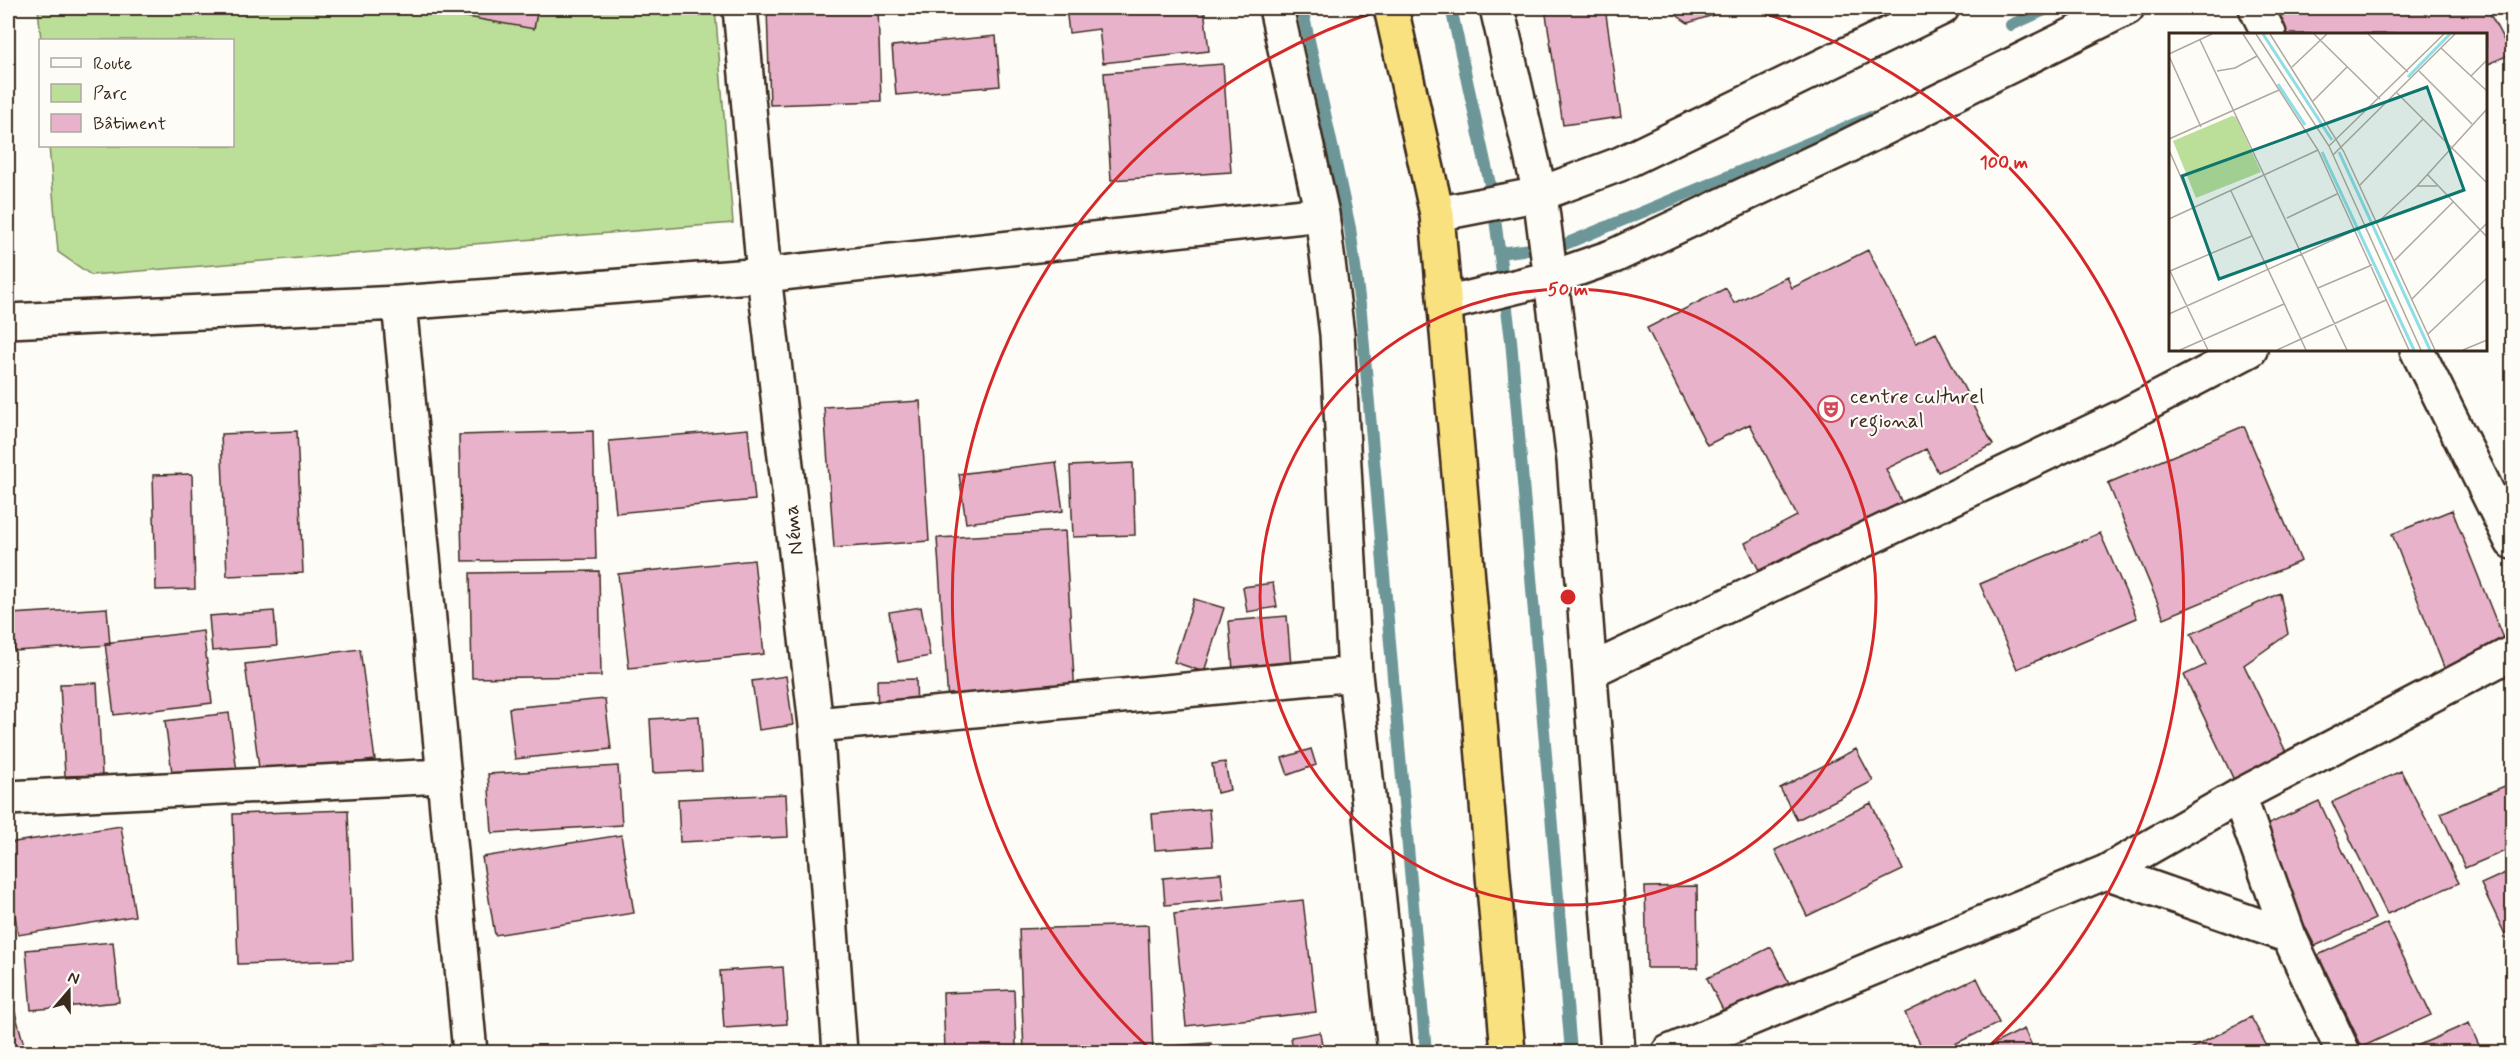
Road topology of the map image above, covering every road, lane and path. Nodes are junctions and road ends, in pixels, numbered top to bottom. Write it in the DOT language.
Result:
graph roads {
  1 [pos="740,8"];
  2 [pos="1276,8"];
  3 [pos="1391,8"];
  4 [pos="1497,8"];
  5 [pos="1942,8"];
  6 [pos="2127,8"];
  7 [pos="2256,8"];
  8 [pos="2268,33"];
  9 [pos="1526,196"];
  10 [pos="1322,214"];
  11 [pos="1437,214"];
  12 [pos="764,275"];
  13 [pos="1551,278"];
  14 [pos="399,303"];
  15 [pos="1445,304"];
  16 [pos="8,321"];
  17 [pos="2248,351"];
  18 [pos="2417,351"];
  19 [pos="2512,542"];
  20 [pos="2512,653"];
  21 [pos="1590,672"];
  22 [pos="1355,674"];
  23 [pos="816,725"];
  24 [pos="442,776"];
  25 [pos="2239,796"];
  26 [pos="8,798"];
  27 [pos="2106,873"];
  28 [pos="2289,936"];
  29 [pos="470,1053"];
  30 [pos="840,1053"];
  31 [pos="1395,1053"];
  32 [pos="1508,1053"];
  33 [pos="1618,1053"];
  34 [pos="1669,1053"];
  35 [pos="2343,1053"];
  1 -- 12 [label="street, Néma"];
  2 -- 10 [label="street"];
  3 -- 11 [label="highway"];
  4 -- 9 [label="street"];
  5 -- 9 [label="street"];
  6 -- 13 [label="street"];
  7 -- 8 [label="street"];
  9 -- 11 [label="street"];
  9 -- 13 [label="street"];
  10 -- 12 [label="street"];
  10 -- 22 [label="street"];
  11 -- 15 [label="highway"];
  12 -- 14 [label="street"];
  12 -- 23 [label="street, Néma"];
  13 -- 15 [label="street"];
  13 -- 21 [label="street"];
  14 -- 16 [label="street"];
  14 -- 24 [label="street"];
  15 -- 32 [label="highway"];
  17 -- 21 [label="street"];
  18 -- 19 [label="street"];
  20 -- 25 [label="street"];
  21 -- 33 [label="street"];
  22 -- 23 [label="street"];
  22 -- 31 [label="street"];
  23 -- 30 [label="street, Néma"];
  24 -- 26 [label="street"];
  24 -- 29 [label="street"];
  25 -- 27 [label="street"];
  25 -- 28 [label="street"];
  27 -- 28 [label="street"];
  27 -- 34 [label="street"];
  28 -- 35 [label="street"];
}
